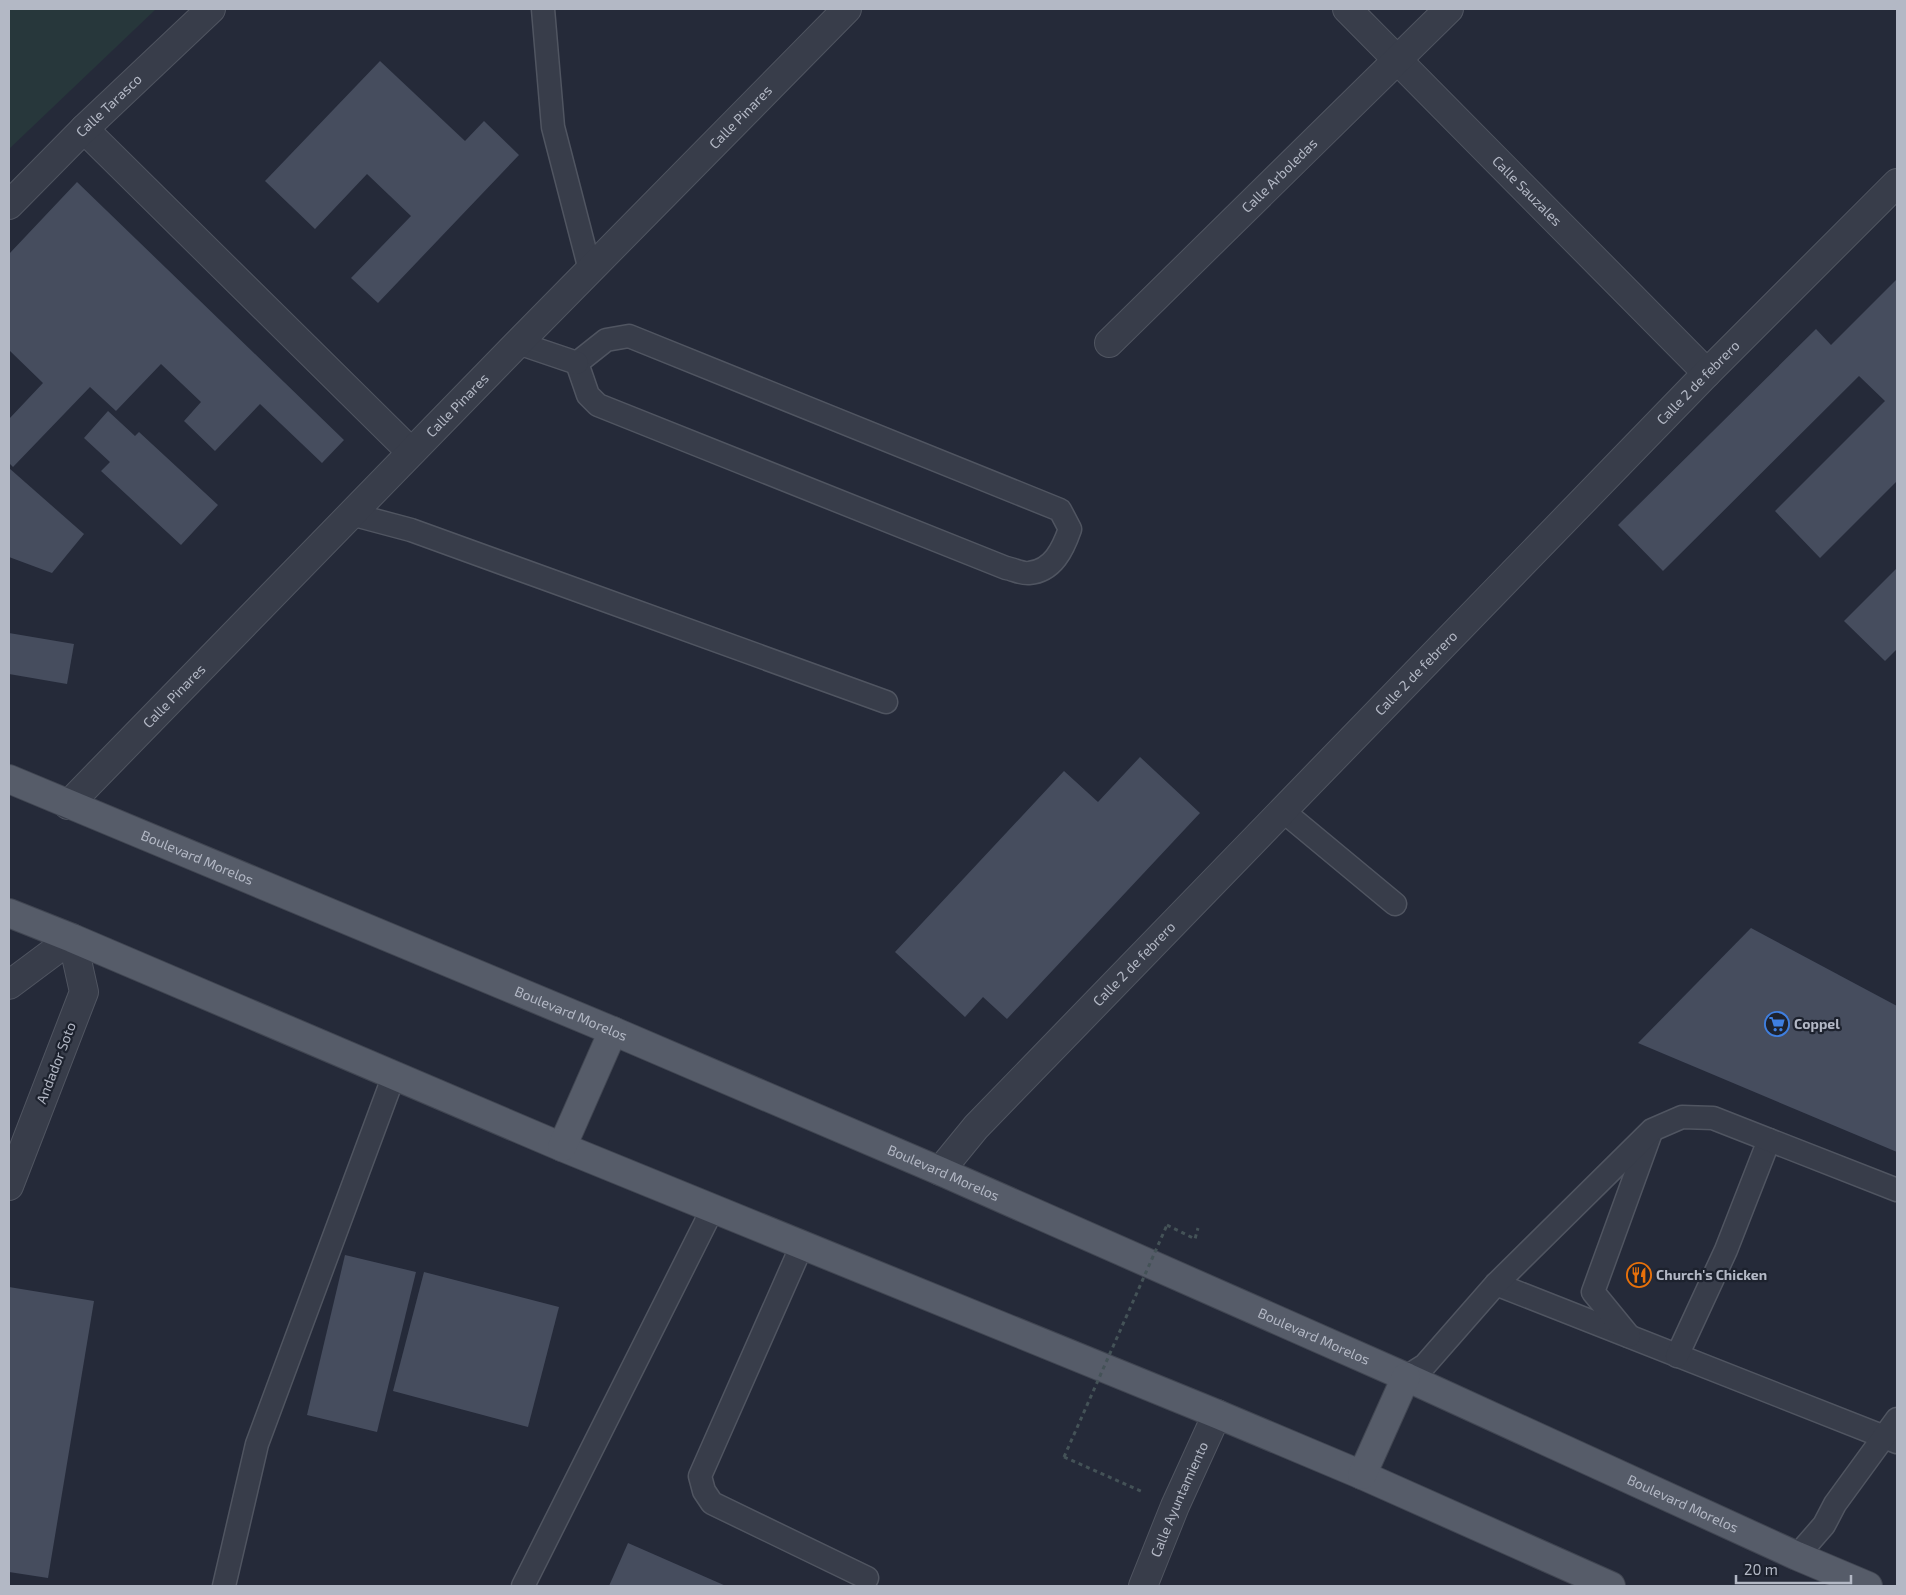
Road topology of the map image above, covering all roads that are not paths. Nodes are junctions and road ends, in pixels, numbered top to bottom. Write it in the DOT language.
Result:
graph roads {
  1 [pos="211,9"];
  2 [pos="544,9"];
  3 [pos="847,9"];
  4 [pos="1347,9"];
  5 [pos="1449,9"];
  6 [pos="1397,60"];
  7 [pos="84,129"];
  8 [pos="1897,183"];
  9 [pos="9,205"];
  10 [pos="590,270"];
  11 [pos="518,343"];
  12 [pos="1109,343"];
  13 [pos="577,362"];
  14 [pos="1707,373"];
  15 [pos="411,452"];
  16 [pos="351,514"];
  17 [pos="886,702"];
  18 [pos="9,779"];
  19 [pos="68,805"];
  20 [pos="1283,810"];
  21 [pos="1395,904"];
  22 [pos="9,913"];
  23 [pos="72,938"];
  24 [pos="9,985"];
  25 [pos="613,1031"];
  26 [pos="394,1075"];
  27 [pos="1652,1130"];
  28 [pos="1769,1140"];
  29 [pos="562,1146"];
  30 [pos="940,1171"];
  31 [pos="9,1186"];
  32 [pos="1897,1190"];
  33 [pos="713,1208"];
  34 [pos="802,1245"];
  35 [pos="1496,1284"];
  36 [pos="1629,1336"];
  37 [pos="1677,1356"];
  38 [pos="1406,1377"];
  39 [pos="1217,1414"];
  40 [pos="1893,1433"];
  41 [pos="1362,1475"];
  42 [pos="1797,1556"];
  43 [pos="867,1578"];
  44 [pos="224,1586"];
  45 [pos="523,1586"];
  46 [pos="1143,1586"];
  47 [pos="1611,1586"];
  48 [pos="1868,1586"];
  1 -- 7 [label="street, Calle Tarasco"];
  2 -- 10 [label="lane"];
  3 -- 10 [label="street, Calle Pinares"];
  4 -- 6 [label="street, Calle Sauzales"];
  5 -- 6 [label="street, Calle Arboledas"];
  6 -- 12 [label="street, Calle Arboledas"];
  6 -- 14 [label="street, Calle Sauzales"];
  7 -- 9 [label="street, Calle Tarasco"];
  7 -- 15 [label="street"];
  8 -- 14 [label="street, Calle 2 de febrero"];
  10 -- 11 [label="street, Calle Pinares"];
  11 -- 13 [label="lane"];
  11 -- 15 [label="street, Calle Pinares"];
  13 -- 13 [label="lane"];
  14 -- 20 [label="street, Calle 2 de febrero"];
  15 -- 16 [label="street, Calle Pinares"];
  16 -- 17 [label="lane"];
  16 -- 19 [label="street, Calle Pinares"];
  18 -- 19 [label="main road, Boulevard Morelos"];
  19 -- 25 [label="main road, Boulevard Morelos"];
  20 -- 21 [label="lane"];
  20 -- 30 [label="street, Calle 2 de febrero"];
  22 -- 23 [label="main road"];
  23 -- 24 [label="street"];
  23 -- 26 [label="main road"];
  23 -- 31 [label="street, Andador Soto"];
  25 -- 29 [label="main road"];
  25 -- 30 [label="main road, Boulevard Morelos"];
  26 -- 29 [label="main road"];
  26 -- 44 [label="lane"];
  27 -- 28 [label="lane"];
  27 -- 35 [label="lane"];
  27 -- 36 [label="lane"];
  28 -- 32 [label="lane"];
  28 -- 37 [label="lane"];
  29 -- 33 [label="main road"];
  30 -- 38 [label="main road, Boulevard Morelos"];
  33 -- 34 [label="main road"];
  33 -- 45 [label="lane"];
  34 -- 39 [label="main road"];
  34 -- 43 [label="lane"];
  35 -- 36 [label="lane"];
  35 -- 38 [label="lane"];
  36 -- 37 [label="lane"];
  37 -- 40 [label="lane"];
  38 -- 41 [label="main road"];
  38 -- 42 [label="main road, Boulevard Morelos"];
  39 -- 41 [label="main road"];
  39 -- 46 [label="street, Calle Ayuntamiento"];
  40 -- 42 [label="lane"];
  41 -- 47 [label="main road"];
  42 -- 48 [label="main road, Boulevard Morelos"];
}
